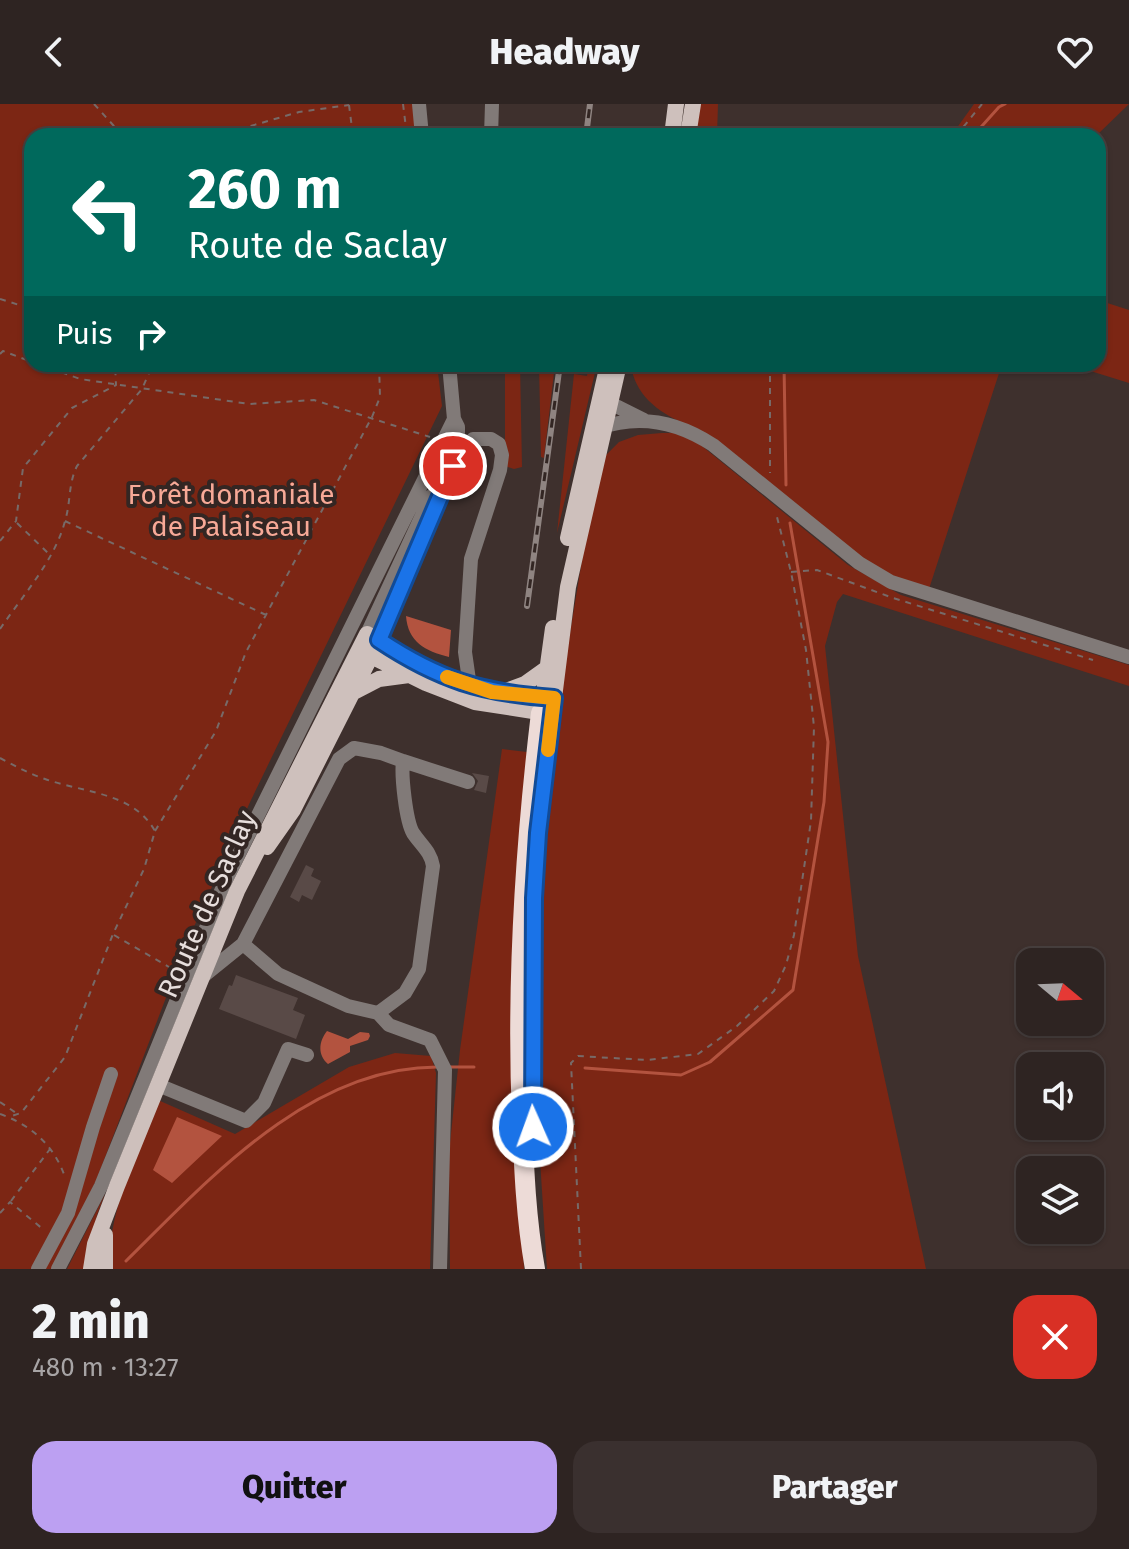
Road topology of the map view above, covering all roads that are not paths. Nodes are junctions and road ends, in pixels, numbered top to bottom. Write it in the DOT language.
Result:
graph roads {
  1 [pos="419,104"];
  2 [pos="492,104"];
  3 [pos="676,104"];
  4 [pos="693,104"];
  5 [pos="421,128"];
  6 [pos="491,128"];
  7 [pos="673,128"];
  8 [pos="689,128"];
  9 [pos="450,372"];
  10 [pos="607,372"];
  11 [pos="616,372"];
  12 [pos="605,400"];
  13 [pos="454,419"];
  14 [pos="645,420"];
  15 [pos="598,428"];
  16 [pos="473,439"];
  17 [pos="373,637"];
  18 [pos="365,653"];
  19 [pos="1129,657"];
  20 [pos="546,669"];
  21 [pos="410,675"];
  22 [pos="470,687"];
  23 [pos="500,693"];
  24 [pos="351,694"];
  25 [pos="547,706"];
  26 [pos="403,761"];
  27 [pos="468,782"];
  28 [pos="293,810"];
  29 [pos="290,852"];
  30 [pos="237,891"];
  31 [pos="243,944"];
  32 [pos="193,978"];
  33 [pos="378,1013"];
  34 [pos="307,1055"];
  35 [pos="111,1074"];
  36 [pos="158,1085"];
  37 [pos="117,1186"];
  38 [pos="38,1269"];
  39 [pos="58,1269"];
  40 [pos="91,1269"];
  41 [pos="105,1269"];
  42 [pos="440,1269"];
  43 [pos="536,1269"];
  1 -- 5 [label="street"];
  2 -- 6 [label="street"];
  3 -- 7 [label="main road"];
  4 -- 8 [label="main road"];
  9 -- 13 [label="street"];
  10 -- 12 [label="main road"];
  11 -- 12 [label="main road"];
  12 -- 14 [label="street"];
  12 -- 15 [label="main road"];
  13 -- 17 [label="street"];
  13 -- 32 [label="street"];
  14 -- 15 [label="street"];
  14 -- 19 [label="street"];
  15 -- 20 [label="main road"];
  15 -- 25 [label="main road"];
  16 -- 22 [label="street"];
  17 -- 18 [label="main road, Route de Saclay"];
  17 -- 22 [label="main road"];
  18 -- 21 [label="main road"];
  18 -- 24 [label="main road"];
  18 -- 30 [label="main road, Route de Saclay"];
  20 -- 23 [label="main road"];
  20 -- 25 [label="main road"];
  21 -- 24 [label="main road"];
  21 -- 25 [label="main road"];
  22 -- 23 [label="main road"];
  23 -- 25 [label="main road"];
  24 -- 28 [label="main road"];
  25 -- 43 [label="highway"];
  26 -- 27 [label="street"];
  26 -- 29 [label="street"];
  26 -- 33 [label="street"];
  28 -- 29 [label="street"];
  28 -- 30 [label="main road"];
  29 -- 31 [label="street"];
  30 -- 32 [label="main road, Route de Saclay"];
  31 -- 32 [label="street"];
  31 -- 33 [label="street"];
  32 -- 36 [label="main road, Route de Saclay"];
  32 -- 39 [label="street"];
  33 -- 42 [label="street"];
  34 -- 36 [label="street"];
  35 -- 38 [label="street"];
  36 -- 37 [label="main road, Route de Saclay"];
  37 -- 40 [label="main road, Route de Saclay"];
  37 -- 41 [label="main road, Route de Saclay"];
}
